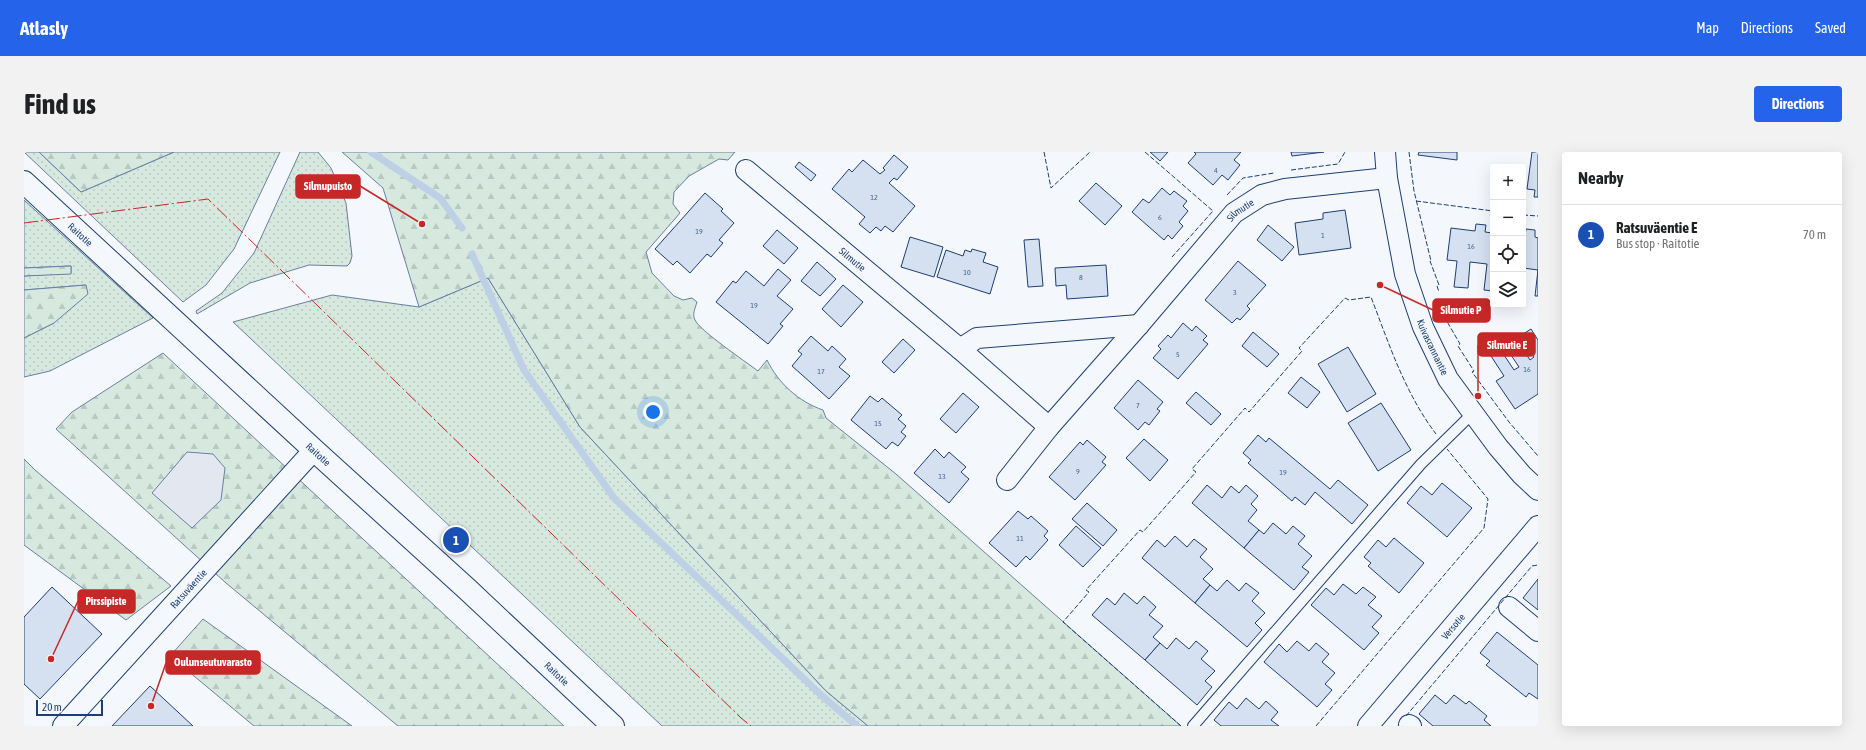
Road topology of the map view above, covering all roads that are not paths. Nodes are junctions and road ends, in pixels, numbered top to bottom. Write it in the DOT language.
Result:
graph roads {
  1 [pos="1385,152"];
  2 [pos="746,170"];
  3 [pos="1387,178"];
  4 [pos="24,182"];
  5 [pos="1140,325"];
  6 [pos="960,349"];
  7 [pos="1473,413"];
  8 [pos="1049,427"];
  9 [pos="314,450"];
  10 [pos="1007,480"];
  11 [pos="1538,490"];
  12 [pos="1538,526"];
  13 [pos="1509,607"];
  14 [pos="1538,631"];
  15 [pos="63,726"];
  16 [pos="613,726"];
  17 [pos="1194,726"];
  18 [pos="1368,726"];
  1 -- 3 [label="street, Kuivasrannantie"];
  2 -- 6 [label="street, Silmutie"];
  3 -- 5 [label="street, Silmutie"];
  3 -- 7 [label="street, Kuivasrannantie"];
  4 -- 9 [label="main road, Raitotie"];
  5 -- 6 [label="street"];
  5 -- 8 [label="street, Silmutie"];
  6 -- 8 [label="street, Silmutie"];
  7 -- 11 [label="street, Kuivasrannantie"];
  7 -- 17 [label="lane"];
  8 -- 10 [label="street, Silmutie"];
  9 -- 15 [label="street, Ratsuväentie"];
  9 -- 16 [label="main road, Raitotie"];
  12 -- 18 [label="street, Versotie"];
  13 -- 14 [label="street"];
}
